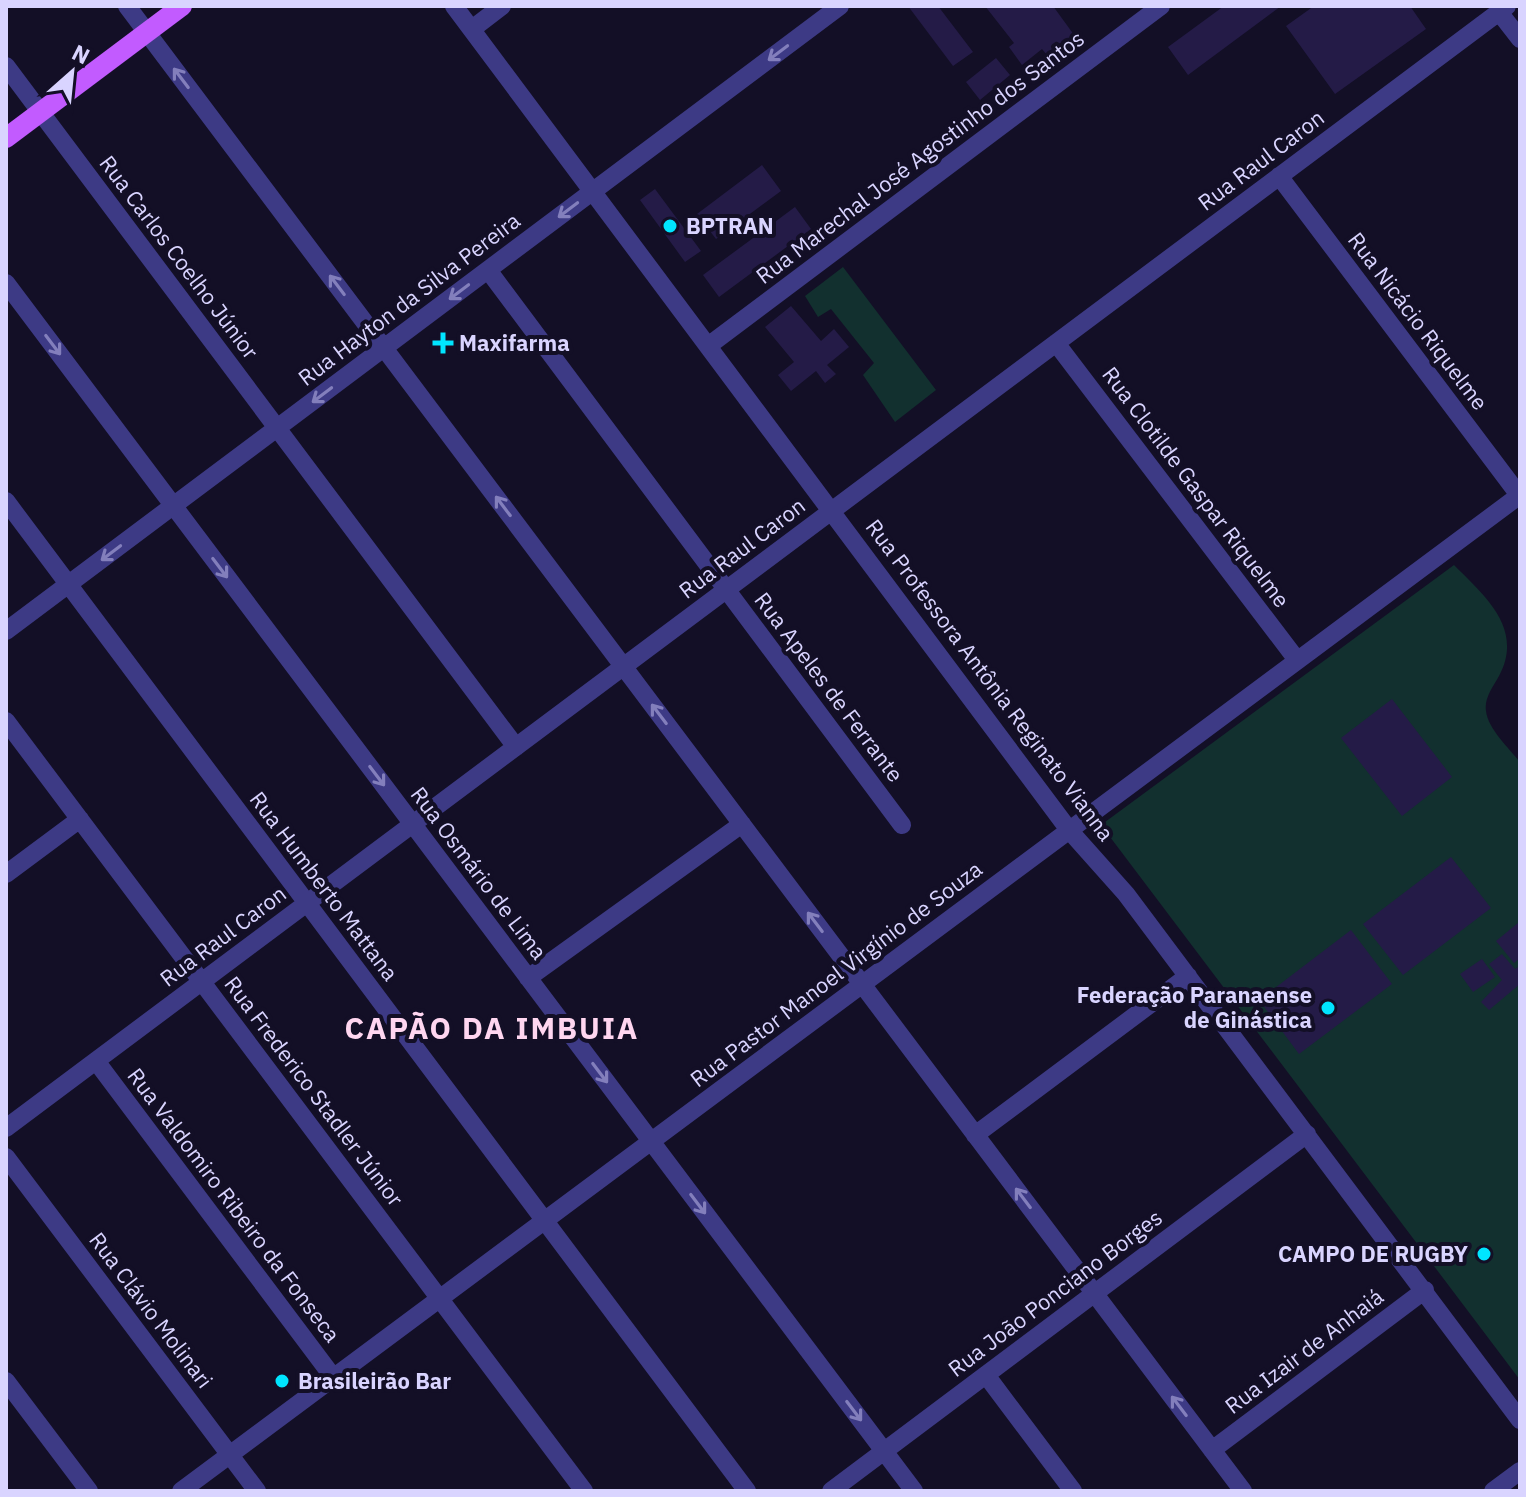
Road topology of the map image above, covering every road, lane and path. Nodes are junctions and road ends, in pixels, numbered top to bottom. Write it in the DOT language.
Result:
graph roads {
  1 [pos="127,6"];
  2 [pos="182,6"];
  3 [pos="454,6"];
  4 [pos="502,6"];
  5 [pos="840,6"];
  6 [pos="1161,6"];
  7 [pos="1503,9"];
  8 [pos="815,14"];
  9 [pos="472,29"];
  10 [pos="147,32"];
  11 [pos="1520,39"];
  12 [pos="6,66"];
  13 [pos="40,112"];
  14 [pos="6,138"];
  15 [pos="1279,176"];
  16 [pos="593,192"];
  17 [pos="488,270"];
  18 [pos="6,283"];
  19 [pos="1056,343"];
  20 [pos="708,346"];
  21 [pos="384,348"];
  22 [pos="277,428"];
  23 [pos="1520,495"];
  24 [pos="6,501"];
  25 [pos="173,506"];
  26 [pos="831,511"];
  27 [pos="68,585"];
  28 [pos="726,589"];
  29 [pos="6,631"];
  30 [pos="1297,660"];
  31 [pos="623,666"];
  32 [pos="6,721"];
  33 [pos="516,747"];
  34 [pos="80,819"];
  35 [pos="412,824"];
  36 [pos="742,824"];
  37 [pos="902,825"];
  38 [pos="1069,830"];
  39 [pos="6,874"];
  40 [pos="307,903"];
  41 [pos="1188,976"];
  42 [pos="528,978"];
  43 [pos="202,981"];
  44 [pos="862,984"];
  45 [pos="96,1061"];
  46 [pos="6,1128"];
  47 [pos="1307,1134"];
  48 [pos="975,1135"];
  49 [pos="651,1141"];
  50 [pos="6,1157"];
  51 [pos="544,1221"];
  52 [pos="1425,1290"];
  53 [pos="1095,1293"];
  54 [pos="439,1299"];
  55 [pos="986,1375"];
  56 [pos="333,1377"];
  57 [pos="6,1381"];
  58 [pos="1520,1420"];
  59 [pos="1212,1450"];
  60 [pos="884,1452"];
  61 [pos="230,1455"];
  62 [pos="1520,1471"];
  63 [pos="89,1491"];
  64 [pos="181,1491"];
  65 [pos="257,1491"];
  66 [pos="584,1491"];
  67 [pos="747,1491"];
  68 [pos="831,1491"];
  69 [pos="914,1491"];
  70 [pos="1073,1491"];
  71 [pos="1243,1491"];
  72 [pos="1493,1491"];
  1 -- 10 [label="street"];
  2 -- 10 [label="main road"];
  3 -- 9 [label="street, Rua Professora Antônia Reginato Vianna"];
  4 -- 9 [label="street"];
  5 -- 8 [label="street, Rua Hayton da Silva Pereira"];
  6 -- 20 [label="street, Rua Marechal José Agostinho dos Santos"];
  7 -- 11 [label="street"];
  7 -- 15 [label="street, Rua Raul Caron"];
  8 -- 16 [label="street, Rua Hayton da Silva Pereira, one-way"];
  9 -- 16 [label="street, Rua Professora Antônia Reginato Vianna"];
  10 -- 13 [label="main road"];
  21 -- 10 [label="street, one-way"];
  12 -- 13 [label="street, Rua Carlos Coelho Júnior"];
  13 -- 14 [label="main road"];
  13 -- 22 [label="street, Rua Carlos Coelho Júnior"];
  15 -- 19 [label="street, Rua Raul Caron"];
  15 -- 23 [label="street, Rua Nicácio Riquelme"];
  16 -- 17 [label="street, Rua Hayton da Silva Pereira, one-way"];
  16 -- 20 [label="street, Rua Professora Antônia Reginato Vianna"];
  17 -- 21 [label="street, Rua Hayton da Silva Pereira, one-way"];
  17 -- 28 [label="street, Rua Apeles de Ferrante"];
  18 -- 25 [label="street, Rua Osmário de Lima, one-way"];
  19 -- 26 [label="street, Rua Raul Caron"];
  19 -- 30 [label="street, Rua Clotilde Gaspar Riquelme"];
  20 -- 26 [label="street, Rua Professora Antônia Reginato Vianna"];
  21 -- 22 [label="street, Rua Hayton da Silva Pereira, one-way"];
  31 -- 21 [label="street, one-way"];
  22 -- 25 [label="street, Rua Hayton da Silva Pereira"];
  22 -- 33 [label="street, Rua Carlos Coelho Júnior"];
  23 -- 30 [label="street, Rua Pastor Manoel Virgínio de Souza"];
  24 -- 27 [label="street, Rua Humberto Mattana"];
  25 -- 27 [label="street, Rua Hayton da Silva Pereira, one-way"];
  25 -- 35 [label="street, Rua Osmário de Lima, one-way"];
  26 -- 28 [label="street, Rua Raul Caron"];
  26 -- 38 [label="street, Rua Professora Antônia Reginato Vianna"];
  27 -- 29 [label="street, Rua Hayton da Silva Pereira"];
  27 -- 40 [label="street, Rua Humberto Mattana"];
  28 -- 31 [label="street, Rua Raul Caron"];
  28 -- 37 [label="street, Rua Apeles de Ferrante"];
  30 -- 38 [label="street, Rua Pastor Manoel Virgínio de Souza"];
  31 -- 33 [label="street, Rua Raul Caron"];
  36 -- 31 [label="street, one-way"];
  32 -- 34 [label="street, Rua Frederico Stadler Júnior"];
  33 -- 35 [label="street, Rua Raul Caron"];
  34 -- 39 [label="street"];
  34 -- 43 [label="street, Rua Frederico Stadler Júnior"];
  35 -- 40 [label="street, Rua Raul Caron"];
  35 -- 42 [label="street, Rua Osmário de Lima"];
  36 -- 42 [label="street"];
  44 -- 36 [label="street, one-way"];
  38 -- 41 [label="street, Rua Professora Antônia Reginato Vianna"];
  38 -- 44 [label="street, Rua Pastor Manoel Virgínio de Souza"];
  40 -- 43 [label="street, Rua Raul Caron"];
  40 -- 51 [label="street, Rua Humberto Mattana"];
  41 -- 47 [label="street, Rua Professora Antônia Reginato Vianna"];
  41 -- 48 [label="street"];
  42 -- 49 [label="street, Rua Osmário de Lima, one-way"];
  43 -- 45 [label="street, Rua Raul Caron"];
  43 -- 54 [label="street, Rua Frederico Stadler Júnior"];
  44 -- 48 [label="street"];
  44 -- 49 [label="street, Rua Pastor Manoel Virgínio de Souza"];
  45 -- 46 [label="street, Rua Raul Caron"];
  45 -- 56 [label="street, Rua Valdomiro Ribeiro da Fonseca"];
  47 -- 52 [label="street, Rua Professora Antônia Reginato Vianna"];
  47 -- 53 [label="street, Rua João Ponciano Borges"];
  53 -- 48 [label="street, one-way"];
  49 -- 51 [label="street, Rua Pastor Manoel Virgínio de Souza"];
  49 -- 60 [label="street, Rua Osmário de Lima, one-way"];
  50 -- 61 [label="street, Rua Clávio Molinari"];
  51 -- 54 [label="street, Rua Pastor Manoel Virgínio de Souza"];
  51 -- 67 [label="street, Rua Humberto Mattana"];
  52 -- 58 [label="street, Rua Professora Antônia Reginato Vianna"];
  52 -- 59 [label="street, Rua Izair de Anhaiá"];
  53 -- 55 [label="street, Rua João Ponciano Borges"];
  59 -- 53 [label="street, one-way"];
  54 -- 56 [label="street, Rua Pastor Manoel Virgínio de Souza"];
  54 -- 66 [label="street, Rua Frederico Stadler Júnior"];
  55 -- 60 [label="street, Rua João Ponciano Borges"];
  55 -- 70 [label="street"];
  56 -- 61 [label="street, Rua Pastor Manoel Virgínio de Souza"];
  57 -- 63 [label="street"];
  59 -- 71 [label="street"];
  60 -- 68 [label="street, Rua João Ponciano Borges"];
  60 -- 69 [label="street, Rua Osmário de Lima"];
  61 -- 64 [label="street, Rua Pastor Manoel Virgínio de Souza"];
  61 -- 65 [label="street, Rua Clávio Molinari"];
  62 -- 72 [label="street"];
}
